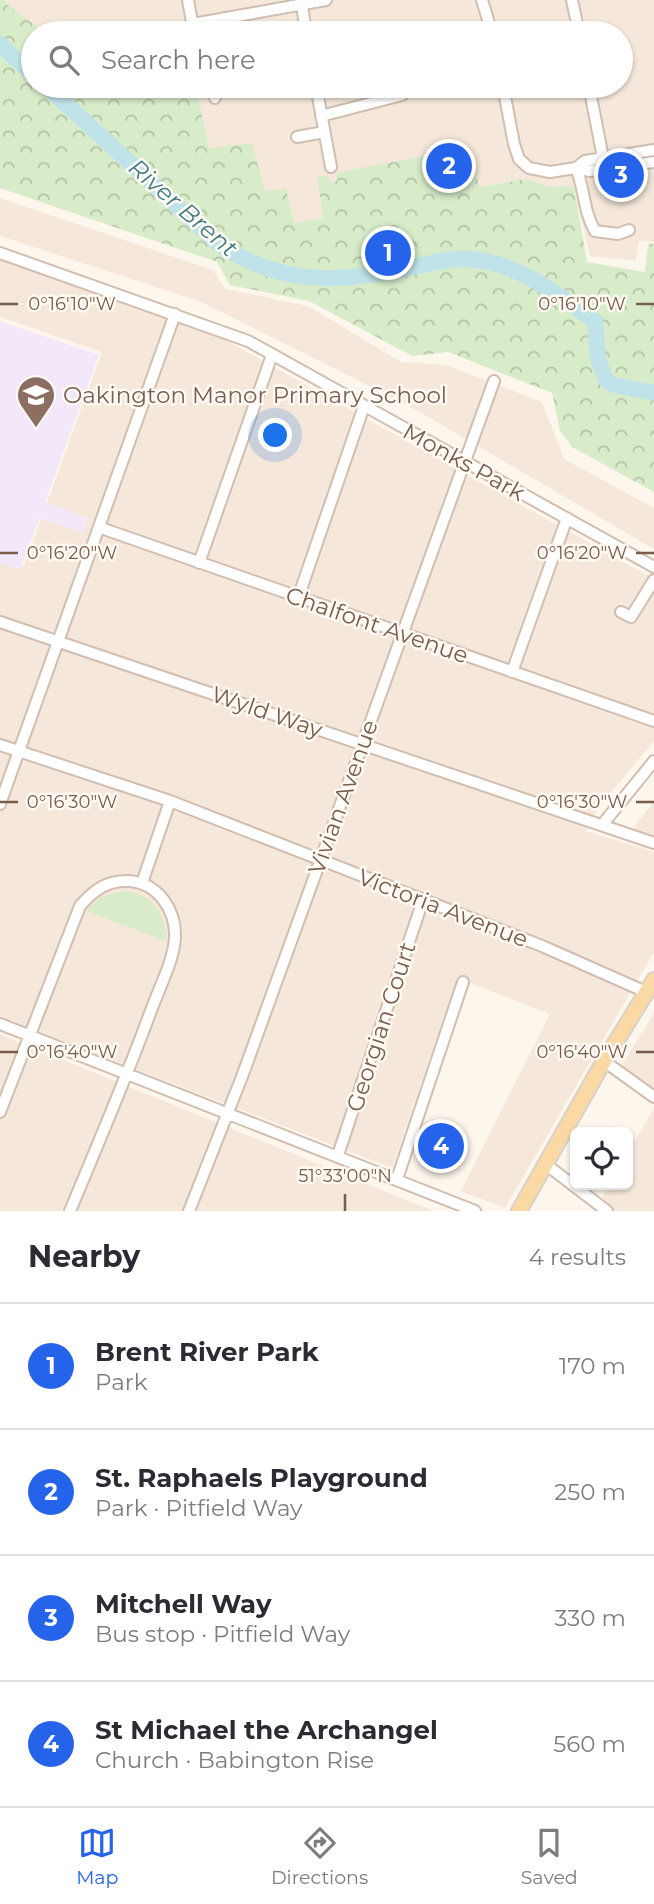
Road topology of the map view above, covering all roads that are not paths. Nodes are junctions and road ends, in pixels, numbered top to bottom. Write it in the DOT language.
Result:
graph roads {
  1 [pos="188,0"];
  2 [pos="326,0"];
  3 [pos="482,0"];
  4 [pos="572,0"];
  5 [pos="302,5"];
  6 [pos="192,21"];
  7 [pos="227,21"];
  8 [pos="304,21"];
  9 [pos="488,21"];
  10 [pos="576,21"];
  11 [pos="318,98"];
  12 [pos="390,98"];
  13 [pos="506,98"];
  14 [pos="591,98"];
  15 [pos="321,116"];
  16 [pos="324,132"];
  17 [pos="297,137"];
  18 [pos="654,150"];
  19 [pos="603,158"];
  20 [pos="654,162"];
  21 [pos="331,167"];
  22 [pos="576,169"];
  23 [pos="628,230"];
  24 [pos="0,253"];
  25 [pos="175,314"];
  26 [pos="272,355"];
  27 [pos="494,381"];
  28 [pos="364,406"];
  29 [pos="464,461"];
  30 [pos="568,518"];
  31 [pos="101,528"];
  32 [pos="199,563"];
  33 [pos="654,567"];
  34 [pos="654,580"];
  35 [pos="298,598"];
  36 [pos="0,622"];
  37 [pos="643,624"];
  38 [pos="401,633"];
  39 [pos="59,641"];
  40 [pos="512,672"];
  41 [pos="654,721"];
  42 [pos="361,744"];
  43 [pos="0,746"];
  44 [pos="19,752"];
  45 [pos="654,761"];
  46 [pos="170,801"];
  47 [pos="0,804"];
  48 [pos="602,825"];
  49 [pos="654,842"];
  50 [pos="320,859"];
  51 [pos="142,883"];
  52 [pos="423,900"];
  53 [pos="463,982"];
  54 [pos="650,986"];
  55 [pos="0,1024"];
  56 [pos="30,1036"];
  57 [pos="604,1061"];
  58 [pos="126,1074"];
  59 [pos="654,1097"];
  60 [pos="0,1112"];
  61 [pos="227,1115"];
  62 [pos="338,1155"];
  63 [pos="548,1166"];
  64 [pos="397,1179"];
  65 [pos="70,1211"];
  66 [pos="189,1211"];
  67 [pos="475,1211"];
  68 [pos="519,1211"];
  69 [pos="607,1211"];
  1 -- 6 [label="street"];
  2 -- 5 [label="street"];
  3 -- 9 [label="street"];
  4 -- 10 [label="street"];
  5 -- 7 [label="street"];
  5 -- 8 [label="street"];
  11 -- 15 [label="street"];
  12 -- 15 [label="street"];
  13 -- 22 [label="street"];
  14 -- 19 [label="street"];
  15 -- 16 [label="street"];
  16 -- 17 [label="street"];
  16 -- 21 [label="street"];
  18 -- 19 [label="street"];
  19 -- 22 [label="street"];
  20 -- 22 [label="street"];
  22 -- 23 [label="street"];
  24 -- 25 [label="street, Monks Park"];
  25 -- 26 [label="street, Monks Park"];
  25 -- 31 [label="street"];
  26 -- 28 [label="street, Monks Park"];
  26 -- 32 [label="street"];
  27 -- 29 [label="street, Vivian Avenue"];
  28 -- 29 [label="street, Monks Park"];
  28 -- 35 [label="street"];
  29 -- 30 [label="street, Monks Park"];
  29 -- 38 [label="street, Vivian Avenue"];
  30 -- 33 [label="street, Monks Park"];
  30 -- 40 [label="street"];
  31 -- 32 [label="street, Chalfont Avenue"];
  31 -- 39 [label="street"];
  32 -- 35 [label="street, Chalfont Avenue"];
  34 -- 37 [label="street"];
  35 -- 38 [label="street, Chalfont Avenue"];
  36 -- 39 [label="street, Wyld Way"];
  38 -- 40 [label="street, Chalfont Avenue"];
  38 -- 42 [label="street, Vivian Avenue"];
  39 -- 42 [label="street, Wyld Way"];
  39 -- 44 [label="street"];
  40 -- 41 [label="street, Chalfont Avenue"];
  42 -- 48 [label="street, Wyld Way"];
  42 -- 50 [label="street, Vivian Avenue"];
  43 -- 44 [label="street, Victoria Avenue"];
  44 -- 46 [label="street, Victoria Avenue"];
  44 -- 47 [label="street"];
  45 -- 48 [label="street"];
  46 -- 50 [label="street, Victoria Avenue"];
  46 -- 51 [label="street"];
  48 -- 49 [label="street, Wyld Way"];
  50 -- 52 [label="street, Victoria Avenue"];
  50 -- 61 [label="street, Vivian Avenue"];
  51 -- 56 [label="street"];
  51 -- 58 [label="street"];
  52 -- 54 [label="street, Victoria Avenue"];
  52 -- 62 [label="street, Georgian Court"];
  53 -- 64 [label="street"];
  54 -- 57 [label="main road"];
  55 -- 56 [label="street"];
  56 -- 58 [label="street"];
  56 -- 60 [label="street"];
  57 -- 59 [label="street"];
  57 -- 63 [label="main road"];
  58 -- 61 [label="street"];
  58 -- 65 [label="street"];
  61 -- 62 [label="street"];
  61 -- 66 [label="street, Vivian Avenue"];
  62 -- 64 [label="street"];
  63 -- 68 [label="main road"];
  63 -- 69 [label="street"];
  64 -- 67 [label="street"];
}
